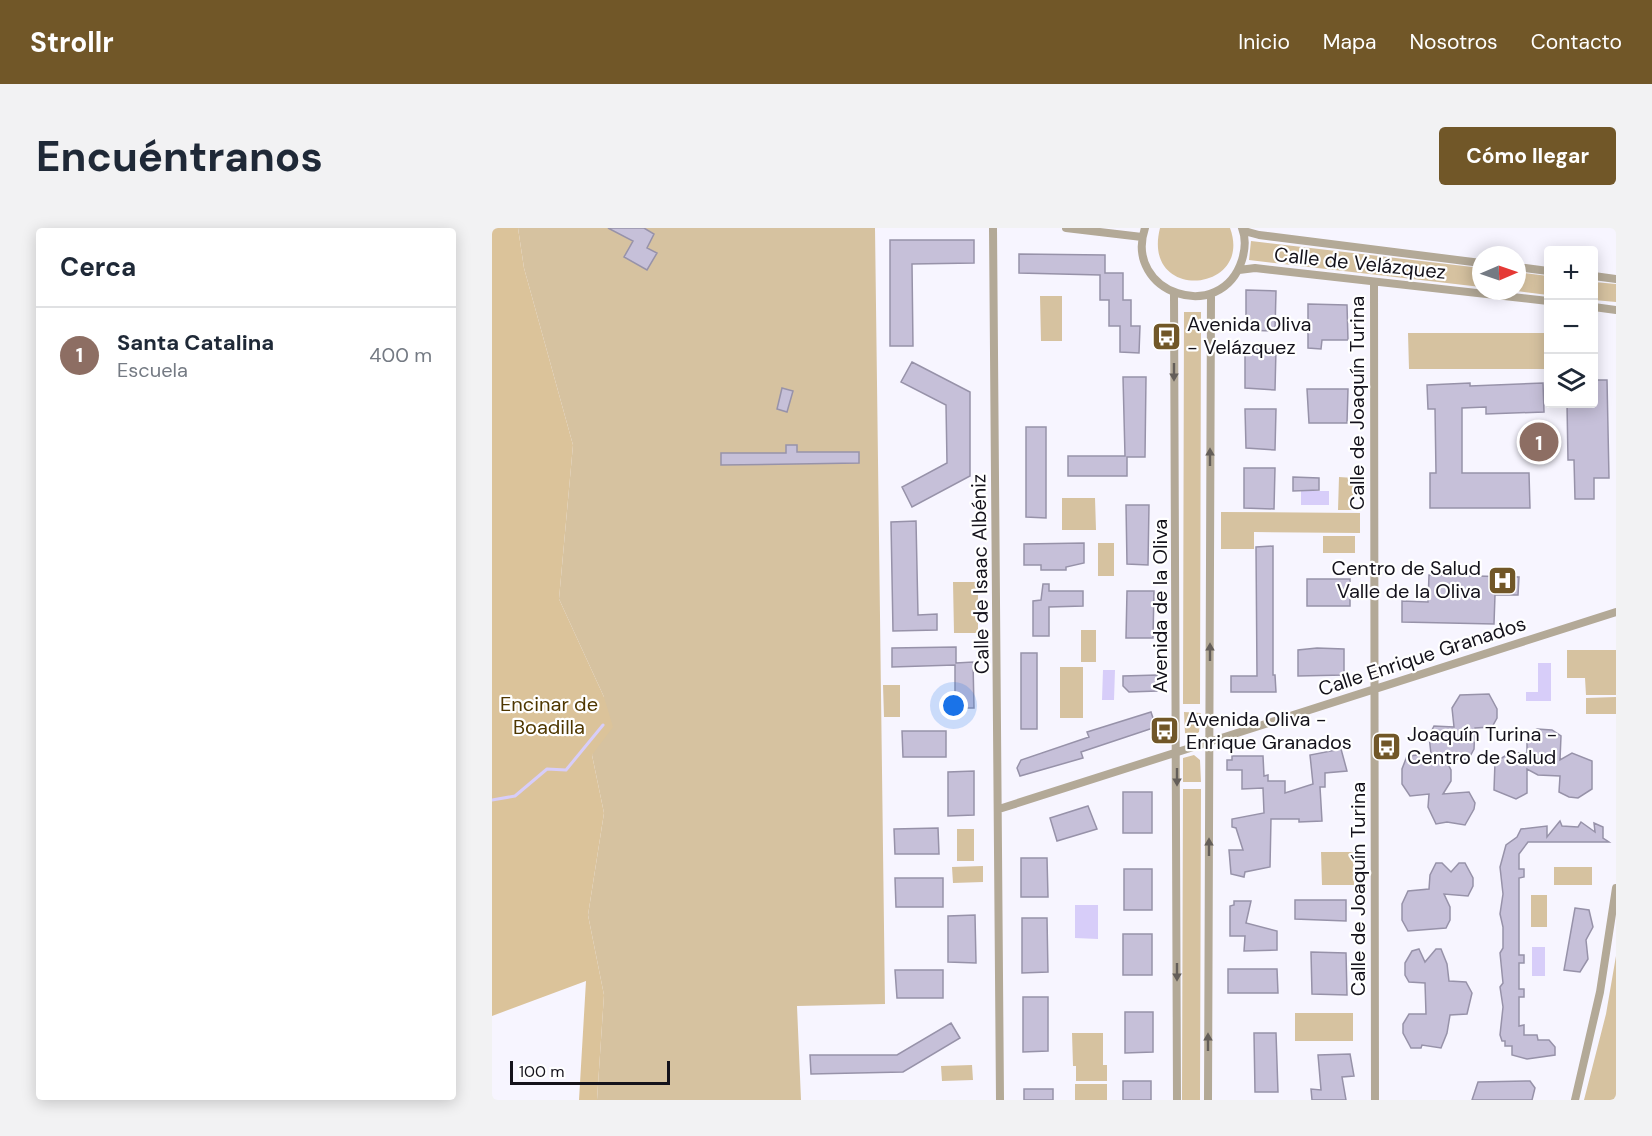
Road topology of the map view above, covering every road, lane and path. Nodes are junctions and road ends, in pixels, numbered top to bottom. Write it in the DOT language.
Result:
graph roads {
  1 [pos="993,228"];
  2 [pos="1066,228"];
  3 [pos="1243,230"];
  4 [pos="1143,232"];
  5 [pos="1472,262"];
  6 [pos="1526,268"];
  7 [pos="1239,270"];
  8 [pos="1544,270"];
  9 [pos="1374,282"];
  10 [pos="1174,293"];
  11 [pos="1211,294"];
  12 [pos="1544,301"];
  13 [pos="1616,612"];
  14 [pos="1374,689"];
  15 [pos="1210,742"];
  16 [pos="1177,751"];
  17 [pos="999,809"];
  18 [pos="1616,888"];
  19 [pos="1000,1100"];
  20 [pos="1177,1100"];
  21 [pos="1208,1100"];
  22 [pos="1375,1100"];
  23 [pos="1575,1100"];
  1 -- 17 [label="street, Calle de Isaac Albéniz"];
  2 -- 4 [label="street"];
  3 -- 5 [label="street, Calle de Velázquez"];
  3 -- 7 [label="street"];
  4 -- 10 [label="street"];
  6 -- 8 [label="street"];
  7 -- 9 [label="street, Calle de Velázquez"];
  7 -- 11 [label="street"];
  9 -- 12 [label="street, Calle de Velázquez"];
  9 -- 14 [label="street, Calle de Joaquín Turina"];
  10 -- 11 [label="street"];
  10 -- 16 [label="street, Avenida de la Oliva, one-way"];
  15 -- 11 [label="street, one-way"];
  13 -- 14 [label="street, Calle Enrique Granados"];
  14 -- 15 [label="street, Calle Enrique Granados"];
  14 -- 22 [label="street, Calle de Joaquín Turina"];
  15 -- 16 [label="street, Calle Enrique Granados"];
  21 -- 15 [label="street, one-way"];
  16 -- 17 [label="street, Calle Enrique Granados"];
  16 -- 20 [label="street, Avenida de la Oliva, one-way"];
  17 -- 19 [label="street, Calle de Isaac Albéniz"];
  18 -- 23 [label="street"];
}
